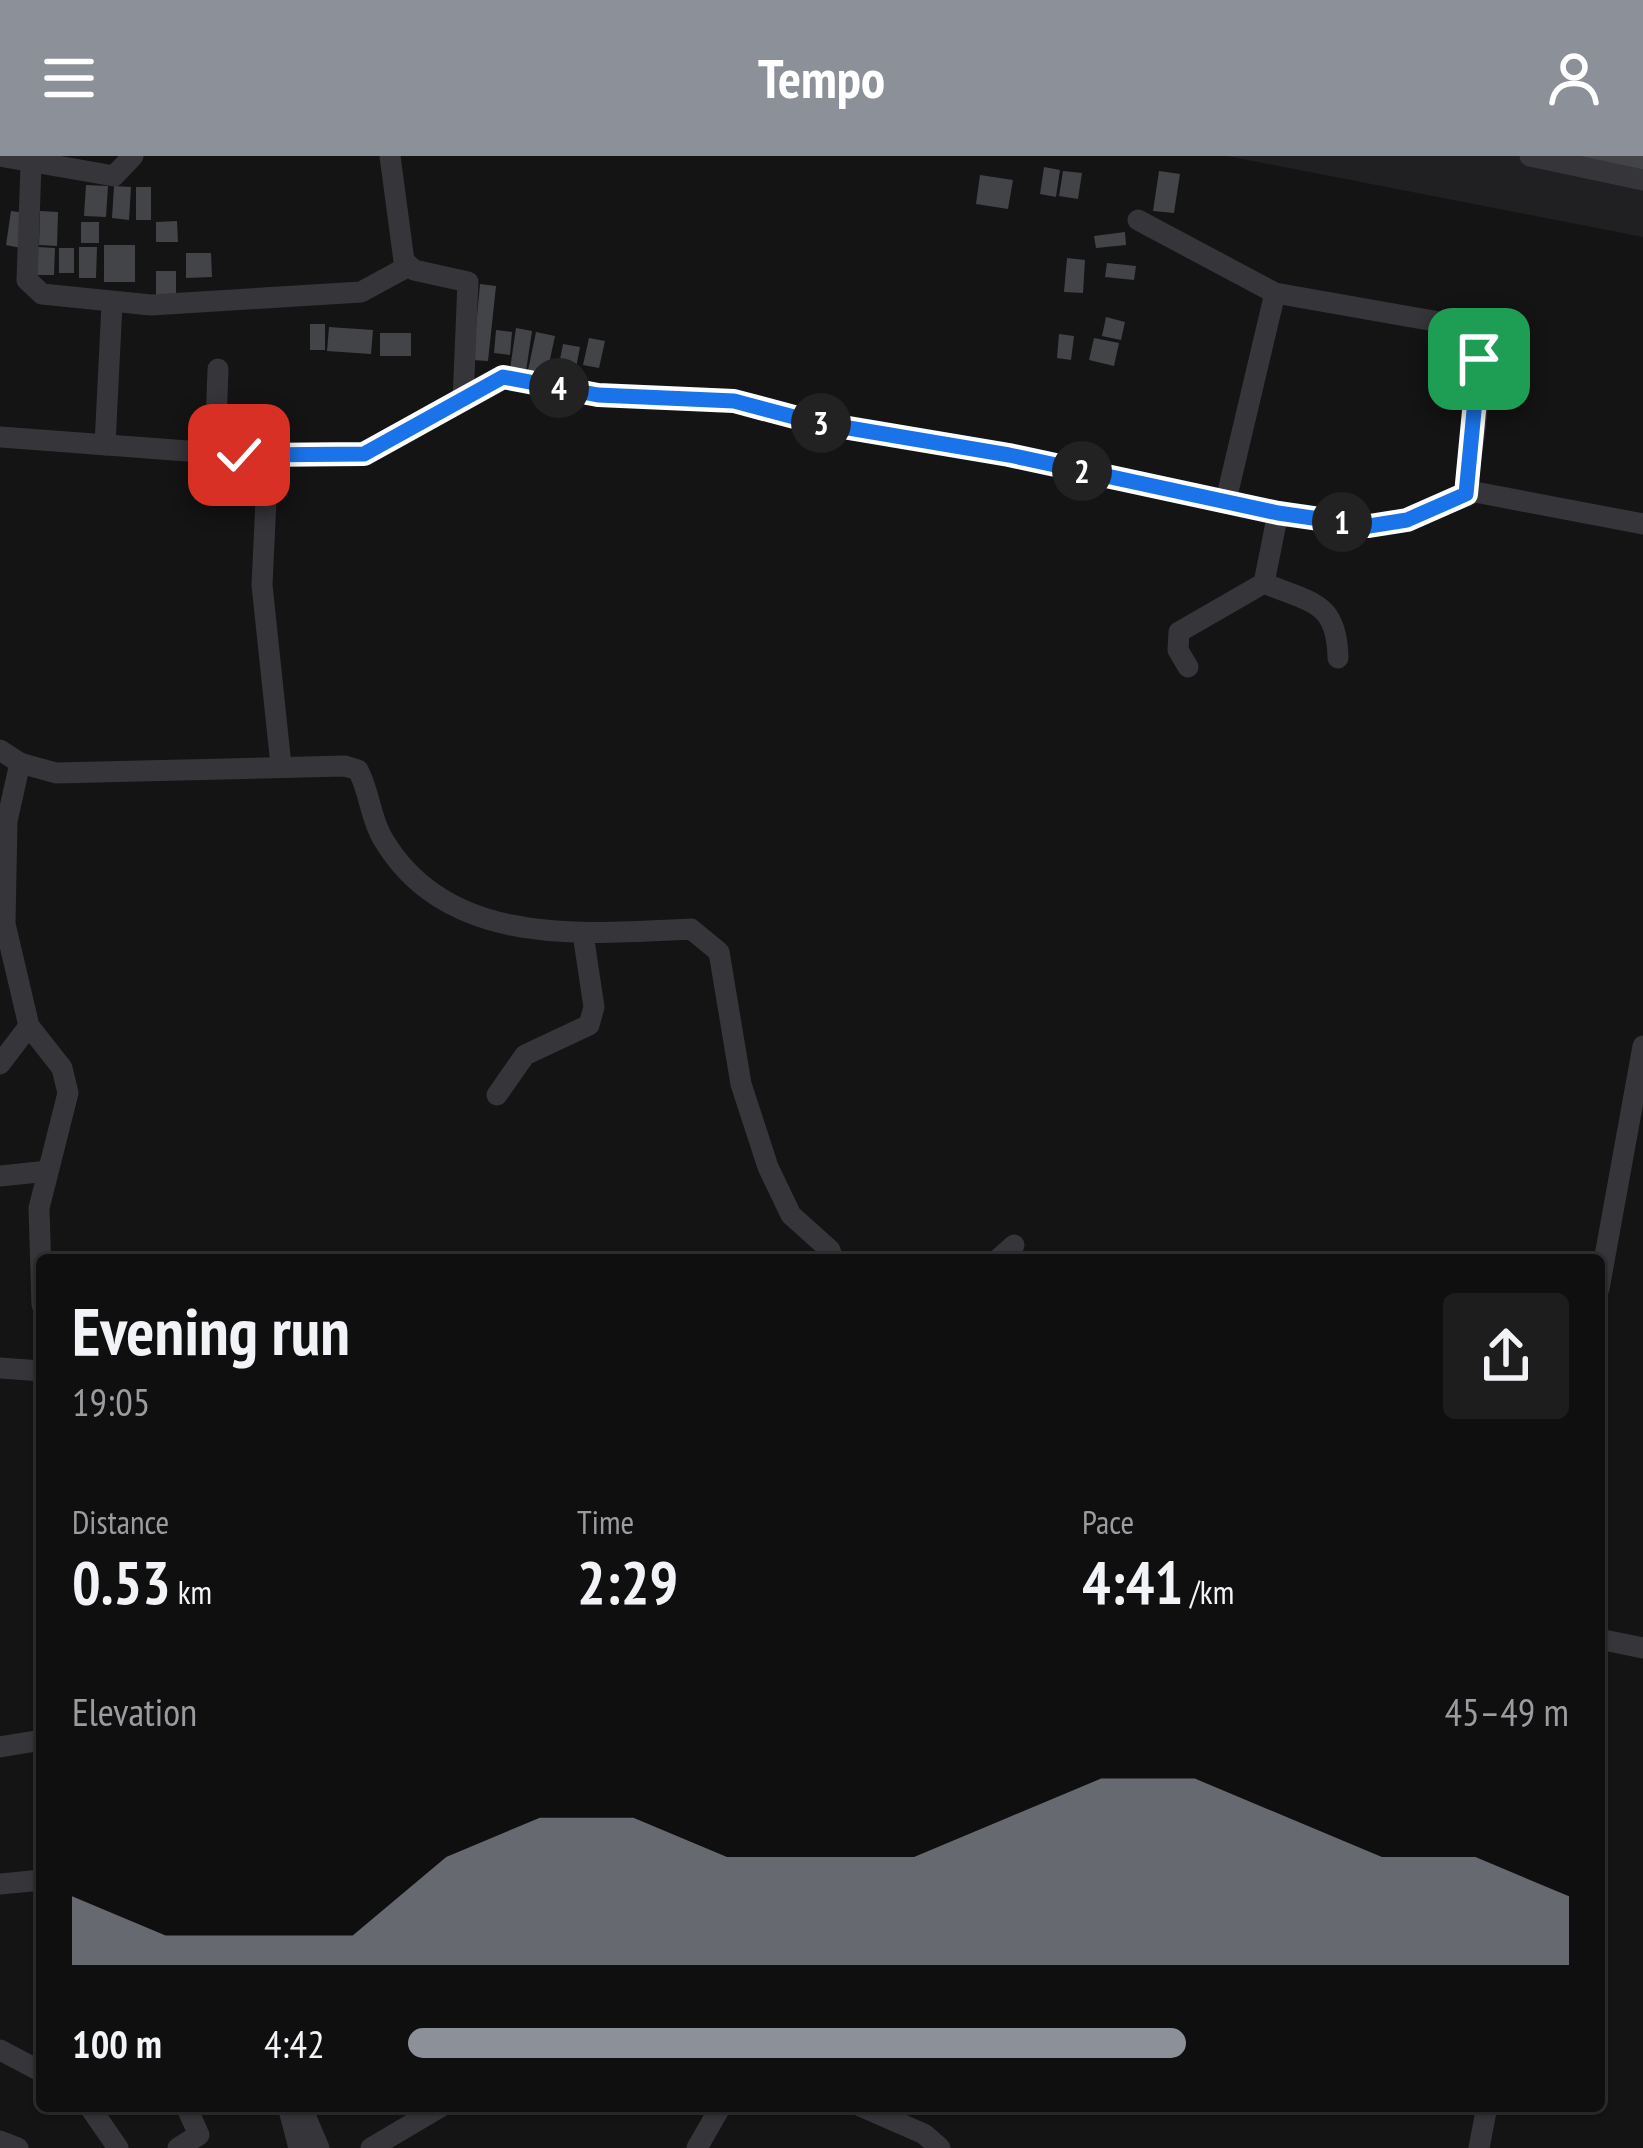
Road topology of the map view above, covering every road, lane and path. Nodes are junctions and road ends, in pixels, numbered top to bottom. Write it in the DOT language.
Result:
graph roads {
  1 [pos="0,156"];
  2 [pos="133,156"];
  3 [pos="390,156"];
  4 [pos="1545,158"];
  5 [pos="31,165"];
  6 [pos="1643,180"];
  7 [pos="1138,220"];
  8 [pos="407,267"];
  9 [pos="1276,293"];
  10 [pos="112,304"];
  11 [pos="218,369"];
  12 [pos="463,401"];
  13 [pos="0,437"];
  14 [pos="105,445"];
  15 [pos="215,453"];
  16 [pos="268,457"];
  17 [pos="1466,494"];
  18 [pos="1226,500"];
  19 [pos="1278,513"];
  20 [pos="1643,524"];
  21 [pos="1264,583"];
  22 [pos="1338,658"];
  23 [pos="1189,667"];
  24 [pos="0,750"];
  25 [pos="20,764"];
  26 [pos="281,765"];
  27 [pos="4,820"];
  28 [pos="583,934"];
  29 [pos="29,1026"];
  30 [pos="1643,1046"];
  31 [pos="0,1064"];
  32 [pos="497,1095"];
  33 [pos="1636,1109"];
  34 [pos="48,1172"];
  35 [pos="0,1176"];
  36 [pos="37,1254"];
  37 [pos="831,1254"];
  38 [pos="1605,1260"];
  39 [pos="0,1368"];
  40 [pos="36,1371"];
  41 [pos="1605,1641"];
  42 [pos="1643,1648"];
  43 [pos="36,1741"];
  44 [pos="0,1748"];
  45 [pos="36,1881"];
  46 [pos="0,1884"];
  47 [pos="9,2055"];
  48 [pos="36,2069"];
  49 [pos="93,2112"];
  50 [pos="189,2112"];
  51 [pos="290,2112"];
  52 [pos="299,2112"];
  53 [pos="432,2112"];
  54 [pos="718,2112"];
  55 [pos="874,2112"];
  56 [pos="1486,2112"];
  57 [pos="0,2140"];
  58 [pos="18,2148"];
  59 [pos="118,2148"];
  60 [pos="178,2148"];
  61 [pos="299,2148"];
  62 [pos="319,2148"];
  63 [pos="371,2148"];
  64 [pos="698,2148"];
  65 [pos="940,2148"];
  66 [pos="1479,2148"];
  1 -- 5 [label="street"];
  2 -- 5 [label="street"];
  3 -- 8 [label="street"];
  4 -- 6 [label="street"];
  5 -- 10 [label="street"];
  7 -- 9 [label="street"];
  8 -- 10 [label="street"];
  8 -- 12 [label="street"];
  9 -- 17 [label="street"];
  9 -- 18 [label="street"];
  10 -- 14 [label="street"];
  11 -- 15 [label="street"];
  12 -- 16 [label="street"];
  12 -- 18 [label="street"];
  13 -- 14 [label="street"];
  14 -- 15 [label="street"];
  15 -- 16 [label="street"];
  16 -- 26 [label="street"];
  17 -- 19 [label="street"];
  17 -- 20 [label="street"];
  18 -- 19 [label="street"];
  19 -- 21 [label="street"];
  21 -- 22 [label="street"];
  21 -- 23 [label="street"];
  24 -- 25 [label="street"];
  25 -- 26 [label="street"];
  25 -- 27 [label="street"];
  26 -- 28 [label="street"];
  27 -- 29 [label="street"];
  28 -- 32 [label="street"];
  28 -- 37 [label="street"];
  29 -- 31 [label="street"];
  29 -- 34 [label="street"];
  30 -- 33 [label="street"];
  33 -- 38 [label="street"];
  34 -- 35 [label="street"];
  34 -- 36 [label="street"];
  39 -- 40 [label="street"];
  41 -- 42 [label="street"];
  43 -- 44 [label="street"];
  45 -- 46 [label="street"];
  47 -- 48 [label="street"];
  49 -- 59 [label="street"];
  50 -- 60 [label="street"];
  51 -- 61 [label="street"];
  52 -- 62 [label="street"];
  53 -- 63 [label="street"];
  54 -- 64 [label="street"];
  55 -- 65 [label="street"];
  56 -- 66 [label="street"];
  57 -- 58 [label="street"];
}
